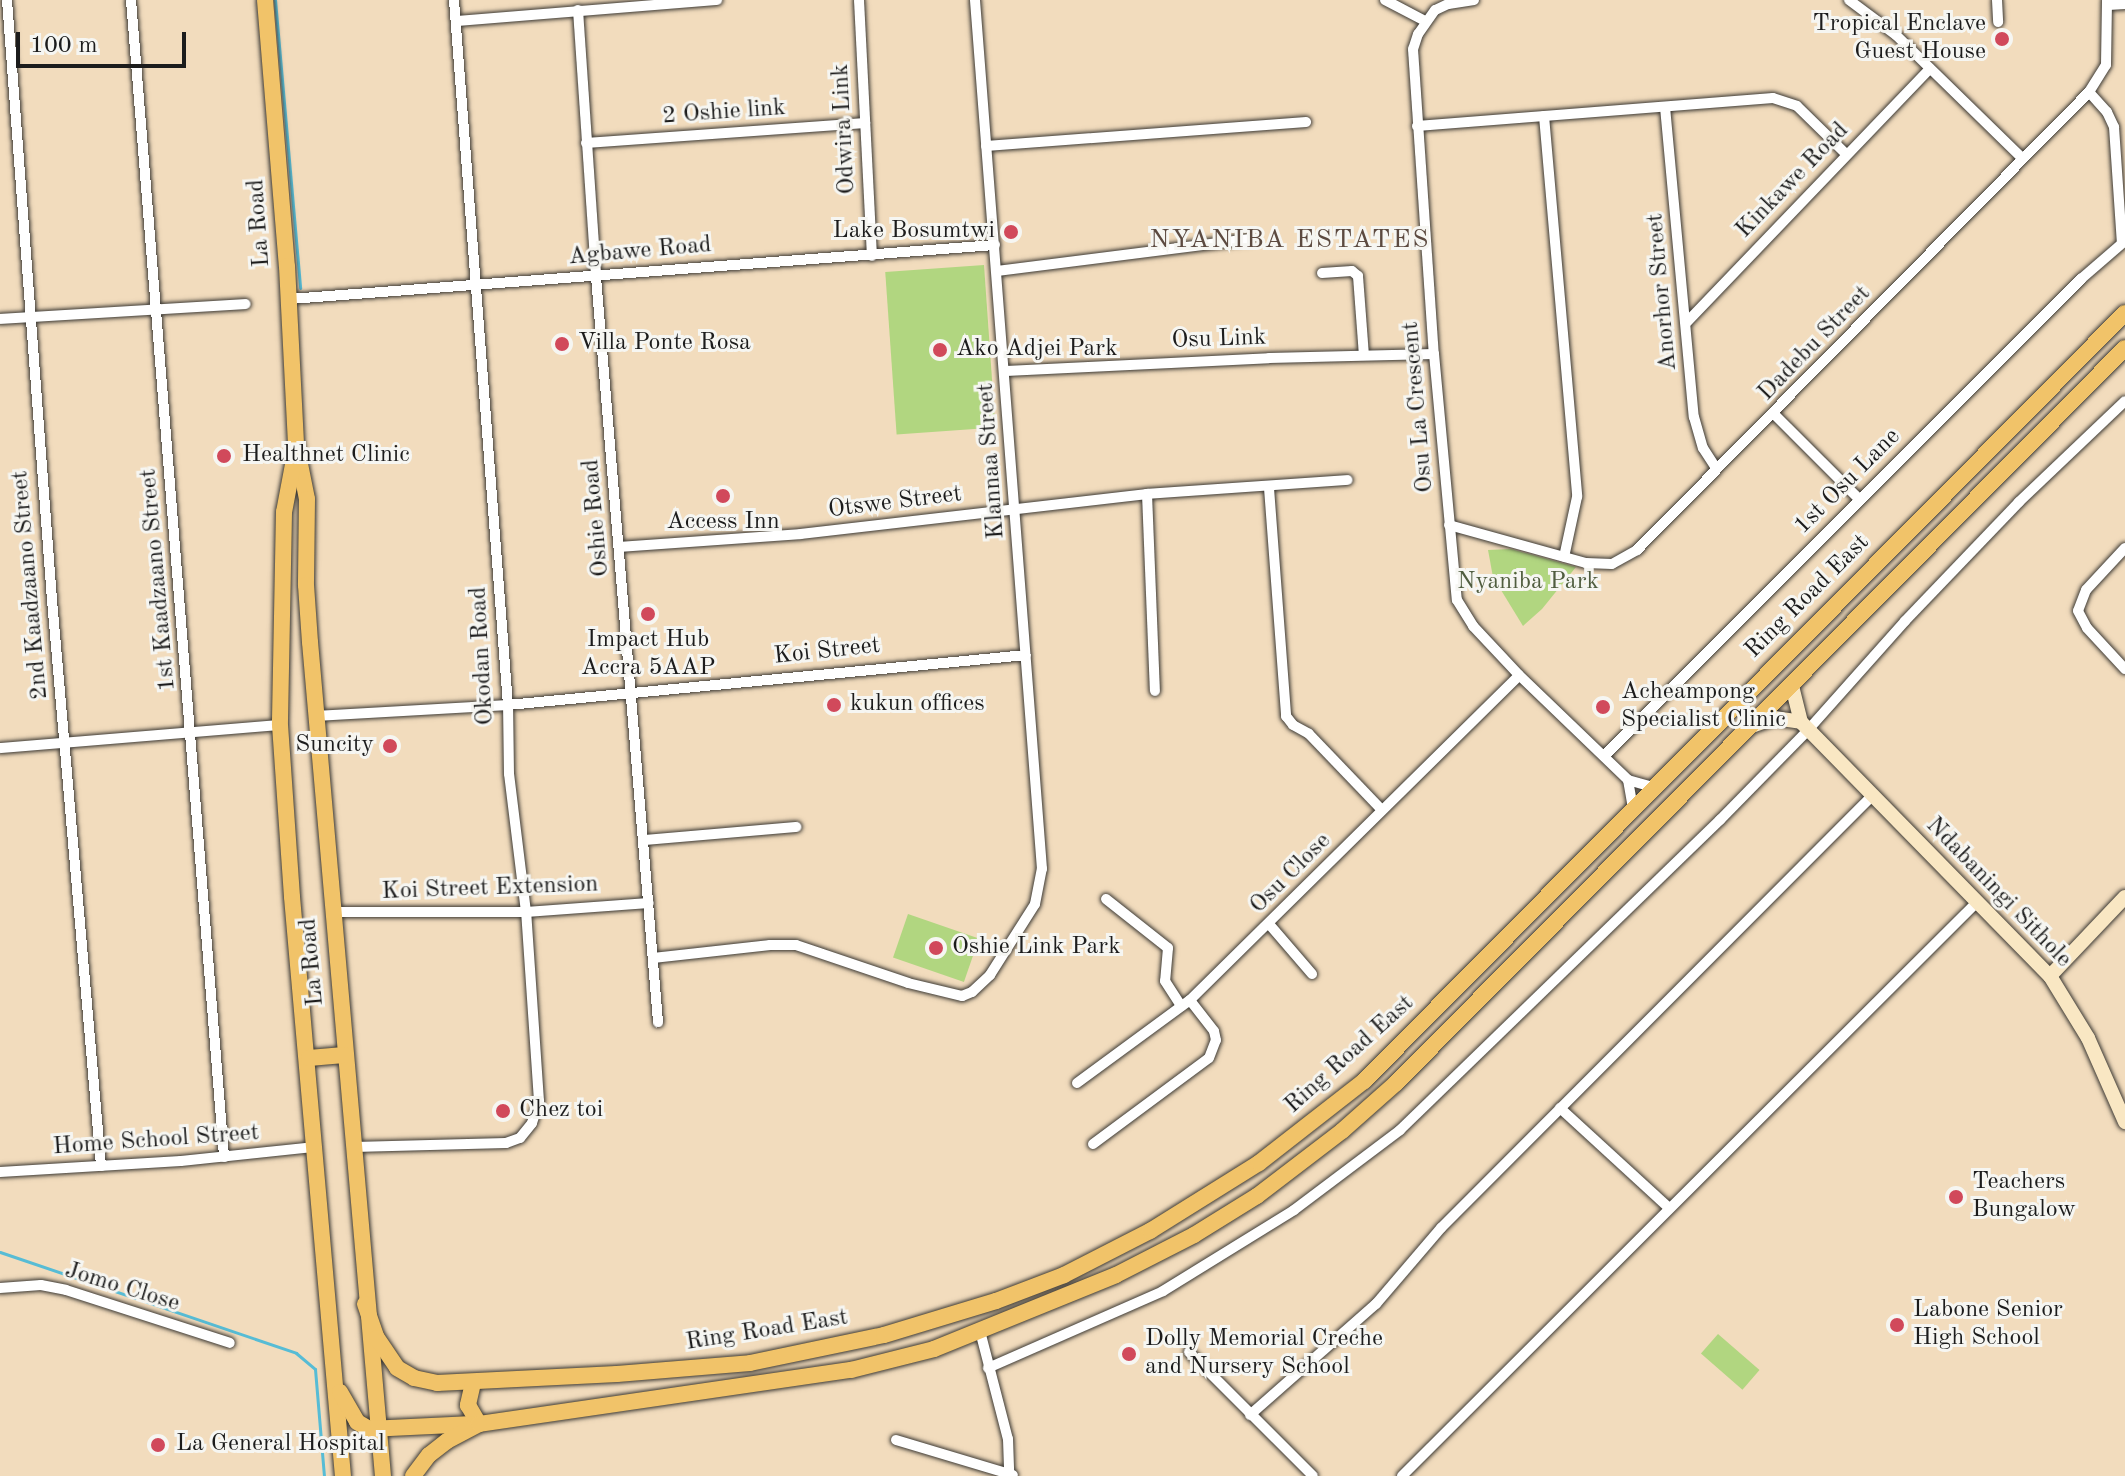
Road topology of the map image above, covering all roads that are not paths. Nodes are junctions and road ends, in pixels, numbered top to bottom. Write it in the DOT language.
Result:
graph roads {
  1 [pos="7,0"];
  2 [pos="131,0"];
  3 [pos="265,0"];
  4 [pos="454,0"];
  5 [pos="717,0"];
  6 [pos="859,0"];
  7 [pos="975,0"];
  8 [pos="1385,0"];
  9 [pos="1474,0"];
  10 [pos="1849,0"];
  11 [pos="1997,0"];
  12 [pos="2107,3"];
  13 [pos="1862,4"];
  14 [pos="2125,4"];
  15 [pos="578,10"];
  16 [pos="456,21"];
  17 [pos="1425,21"];
  18 [pos="1998,22"];
  19 [pos="5,66"];
  20 [pos="1930,69"];
  21 [pos="2089,92"];
  22 [pos="1665,107"];
  23 [pos="1544,116"];
  24 [pos="1306,122"];
  25 [pos="865,123"];
  26 [pos="1417,126"];
  27 [pos="586,143"];
  28 [pos="986,146"];
  29 [pos="2121,151"];
  30 [pos="1846,154"];
  31 [pos="2023,159"];
  32 [pos="1250,239"];
  33 [pos="2123,242"];
  34 [pos="995,245"];
  35 [pos="872,256"];
  36 [pos="997,271"];
  37 [pos="1322,273"];
  38 [pos="596,277"];
  39 [pos="475,287"];
  40 [pos="290,299"];
  41 [pos="246,304"];
  42 [pos="157,309"];
  43 [pos="2125,313"];
  44 [pos="31,317"];
  45 [pos="0,319"];
  46 [pos="1687,322"];
  47 [pos="2125,348"];
  48 [pos="1434,354"];
  49 [pos="1364,355"];
  50 [pos="1006,371"];
  51 [pos="2125,401"];
  52 [pos="1774,414"];
  53 [pos="296,444"];
  54 [pos="1716,468"];
  55 [pos="1348,480"];
  56 [pos="1269,488"];
  57 [pos="1147,494"];
  58 [pos="1859,499"];
  59 [pos="1016,509"];
  60 [pos="1449,525"];
  61 [pos="620,547"];
  62 [pos="2125,548"];
  63 [pos="1564,557"];
  64 [pos="310,642"];
  65 [pos="280,644"];
  66 [pos="1026,655"];
  67 [pos="2125,669"];
  68 [pos="1519,675"];
  69 [pos="1792,686"];
  70 [pos="1155,691"];
  71 [pos="632,694"];
  72 [pos="508,705"];
  73 [pos="316,716"];
  74 [pos="280,725"];
  75 [pos="1752,726"];
  76 [pos="1805,726"];
  77 [pos="192,735"];
  78 [pos="64,741"];
  79 [pos="0,748"];
  80 [pos="1604,756"];
  81 [pos="1628,780"];
  82 [pos="1653,787"];
  83 [pos="1872,796"];
  84 [pos="1633,808"];
  85 [pos="1382,810"];
  86 [pos="796,827"];
  87 [pos="644,840"];
  88 [pos="2125,897"];
  89 [pos="1106,899"];
  90 [pos="1978,901"];
  91 [pos="649,903"];
  92 [pos="333,912"];
  93 [pos="526,912"];
  94 [pos="1269,924"];
  95 [pos="653,958"];
  96 [pos="1312,974"];
  97 [pos="2050,976"];
  98 [pos="1185,1003"];
  99 [pos="658,1022"];
  100 [pos="344,1055"];
  101 [pos="309,1058"];
  102 [pos="1077,1083"];
  103 [pos="1560,1108"];
  104 [pos="2125,1122"];
  105 [pos="1093,1144"];
  106 [pos="315,1147"];
  107 [pos="354,1147"];
  108 [pos="224,1157"];
  109 [pos="101,1166"];
  110 [pos="0,1172"];
  111 [pos="1668,1207"];
  112 [pos="1150,1231"];
  113 [pos="1162,1251"];
  114 [pos="0,1288"];
  115 [pos="365,1304"];
  116 [pos="980,1331"];
  117 [pos="230,1343"];
  118 [pos="1189,1352"];
  119 [pos="988,1368"];
  120 [pos="335,1380"];
  121 [pos="473,1383"];
  122 [pos="1250,1415"];
  123 [pos="479,1424"];
  124 [pos="378,1427"];
  125 [pos="896,1440"];
  126 [pos="1012,1475"];
  127 [pos="343,1476"];
  128 [pos="383,1476"];
  129 [pos="413,1476"];
  130 [pos="1313,1476"];
  131 [pos="1402,1476"];
  1 -- 19 [label="street, 2nd Kaadzaano Street"];
  2 -- 42 [label="street, 1st Kaadzaano Street"];
  3 -- 40 [label="main road, La Road"];
  4 -- 16 [label="street, Okodan Road"];
  5 -- 15 [label="street"];
  6 -- 25 [label="street, Odwira Link"];
  7 -- 28 [label="street, Klannaa Street"];
  8 -- 17 [label="street"];
  9 -- 17 [label="street"];
  10 -- 13 [label="street"];
  11 -- 18 [label="street"];
  12 -- 14 [label="street"];
  12 -- 21 [label="street, Dadebu Street"];
  13 -- 20 [label="street"];
  15 -- 16 [label="street"];
  15 -- 27 [label="street, Oshie Road"];
  16 -- 39 [label="street, Okodan Road"];
  17 -- 26 [label="street, Osu La Crescent"];
  19 -- 44 [label="street, 2nd Kaadzaano Street"];
  20 -- 30 [label="street, Kinkawe Road"];
  20 -- 31 [label="street"];
  21 -- 29 [label="street"];
  21 -- 31 [label="street, Dadebu Street"];
  22 -- 23 [label="street"];
  22 -- 30 [label="street"];
  22 -- 46 [label="street, Anorhor Street"];
  23 -- 26 [label="street"];
  23 -- 63 [label="street"];
  24 -- 28 [label="street"];
  25 -- 27 [label="street, 2 Oshie link"];
  25 -- 35 [label="street, Odwira Link"];
  26 -- 48 [label="street, Osu La Crescent"];
  27 -- 38 [label="street, Oshie Road"];
  28 -- 34 [label="street, Klannaa Street"];
  29 -- 33 [label="street"];
  30 -- 46 [label="street, Kinkawe Road"];
  31 -- 52 [label="street, Dadebu Street"];
  32 -- 36 [label="street"];
  33 -- 58 [label="street, 1st Osu Lane"];
  34 -- 35 [label="street, Agbawe Road"];
  34 -- 36 [label="street, Klannaa Street"];
  35 -- 38 [label="street, Agbawe Road"];
  36 -- 50 [label="street, Klannaa Street"];
  37 -- 49 [label="street"];
  38 -- 39 [label="street, Agbawe Road"];
  38 -- 61 [label="street, Oshie Road"];
  39 -- 40 [label="street, Agbawe Road"];
  39 -- 72 [label="street, Okodan Road"];
  40 -- 53 [label="main road, La Road"];
  41 -- 42 [label="street"];
  42 -- 44 [label="street"];
  42 -- 77 [label="street, 1st Kaadzaano Street"];
  43 -- 82 [label="main road, Ring Road East"];
  44 -- 45 [label="street"];
  44 -- 78 [label="street, 2nd Kaadzaano Street"];
  46 -- 54 [label="street, Anorhor Street"];
  47 -- 69 [label="main road, Ring Road East"];
  48 -- 49 [label="street, Osu Link"];
  48 -- 60 [label="street, Osu La Crescent"];
  49 -- 50 [label="street, Osu Link"];
  50 -- 59 [label="street, Klannaa Street"];
  51 -- 76 [label="street"];
  52 -- 54 [label="street, Dadebu Street"];
  52 -- 58 [label="street"];
  53 -- 64 [label="main road, La Road"];
  53 -- 65 [label="main road, La Road"];
  54 -- 63 [label="street, Dadebu Street"];
  55 -- 56 [label="street, Otswe Street"];
  56 -- 57 [label="street, Otswe Street"];
  56 -- 85 [label="street"];
  57 -- 59 [label="street, Otswe Street"];
  57 -- 70 [label="street"];
  58 -- 80 [label="street, 1st Osu Lane"];
  59 -- 61 [label="street, Otswe Street"];
  59 -- 66 [label="street, Klannaa Street"];
  60 -- 63 [label="street, Dadebu Street"];
  60 -- 68 [label="street, Osu La Crescent"];
  61 -- 71 [label="street, Oshie Road"];
  62 -- 67 [label="street"];
  64 -- 65 [label="main road"];
  64 -- 73 [label="main road, La Road"];
  65 -- 74 [label="main road, La Road"];
  66 -- 71 [label="street, Koi Street"];
  66 -- 95 [label="street, Klannaa Street"];
  68 -- 80 [label="street, Osu La Crescent"];
  68 -- 85 [label="street, Osu Close"];
  69 -- 75 [label="main road, Ring Road East"];
  69 -- 76 [label="street"];
  71 -- 72 [label="street, Koi Street"];
  71 -- 87 [label="street, Oshie Road"];
  72 -- 73 [label="street, Koi Street"];
  72 -- 93 [label="street, Okodan Road"];
  73 -- 92 [label="main road, La Road"];
  74 -- 77 [label="street"];
  74 -- 101 [label="main road, La Road"];
  75 -- 76 [label="street"];
  75 -- 113 [label="main road, Ring Road East"];
  76 -- 83 [label="street, Ndabaningi Sithole"];
  76 -- 119 [label="street"];
  77 -- 78 [label="street"];
  77 -- 108 [label="street, 1st Kaadzaano Street"];
  78 -- 79 [label="street"];
  78 -- 109 [label="street, 2nd Kaadzaano Street"];
  80 -- 81 [label="street, Osu La Crescent"];
  81 -- 82 [label="street, Osu La Crescent"];
  81 -- 84 [label="street"];
  82 -- 84 [label="main road, Ring Road East"];
  83 -- 90 [label="street, Ndabaningi Sithole"];
  83 -- 103 [label="street"];
  84 -- 112 [label="main road, Ring Road East"];
  85 -- 94 [label="street, Osu Close"];
  86 -- 87 [label="street"];
  87 -- 91 [label="street, Oshie Road"];
  88 -- 97 [label="street"];
  89 -- 98 [label="street"];
  90 -- 97 [label="street, Ndabaningi Sithole"];
  90 -- 111 [label="street"];
  91 -- 93 [label="street, Koi Street Extension"];
  91 -- 95 [label="street, Oshie Road"];
  92 -- 93 [label="street, Koi Street Extension"];
  92 -- 100 [label="main road, La Road"];
  93 -- 107 [label="street, Okodan Road"];
  94 -- 96 [label="street"];
  94 -- 98 [label="street, Osu Close"];
  95 -- 99 [label="street, Oshie Road"];
  97 -- 104 [label="street, Ndabaningi Sithole"];
  98 -- 102 [label="street, Osu Close"];
  98 -- 105 [label="street"];
  100 -- 101 [label="main road"];
  100 -- 107 [label="main road, La Road"];
  101 -- 106 [label="main road, La Road"];
  103 -- 111 [label="street"];
  103 -- 122 [label="street"];
  106 -- 108 [label="street, Home School Street"];
  106 -- 120 [label="main road, La Road"];
  107 -- 115 [label="main road, La Road"];
  108 -- 109 [label="street, Home School Street"];
  109 -- 110 [label="street, Home School Street"];
  111 -- 131 [label="street"];
  112 -- 113 [label="main road"];
  112 -- 121 [label="main road, Ring Road East"];
  113 -- 116 [label="main road, Ring Road East"];
  114 -- 117 [label="street, Jomo Close"];
  115 -- 121 [label="main road, Ring Road East"];
  115 -- 124 [label="main road, La Road"];
  116 -- 119 [label="street"];
  116 -- 123 [label="main road, Ring Road East"];
  118 -- 122 [label="street"];
  119 -- 126 [label="street"];
  120 -- 124 [label="main road"];
  120 -- 127 [label="main road, La Road"];
  121 -- 123 [label="main road"];
  122 -- 130 [label="street"];
  123 -- 124 [label="main road"];
  123 -- 129 [label="main road, Ring Road East"];
  124 -- 128 [label="main road, La Road"];
  125 -- 126 [label="street"];
}
